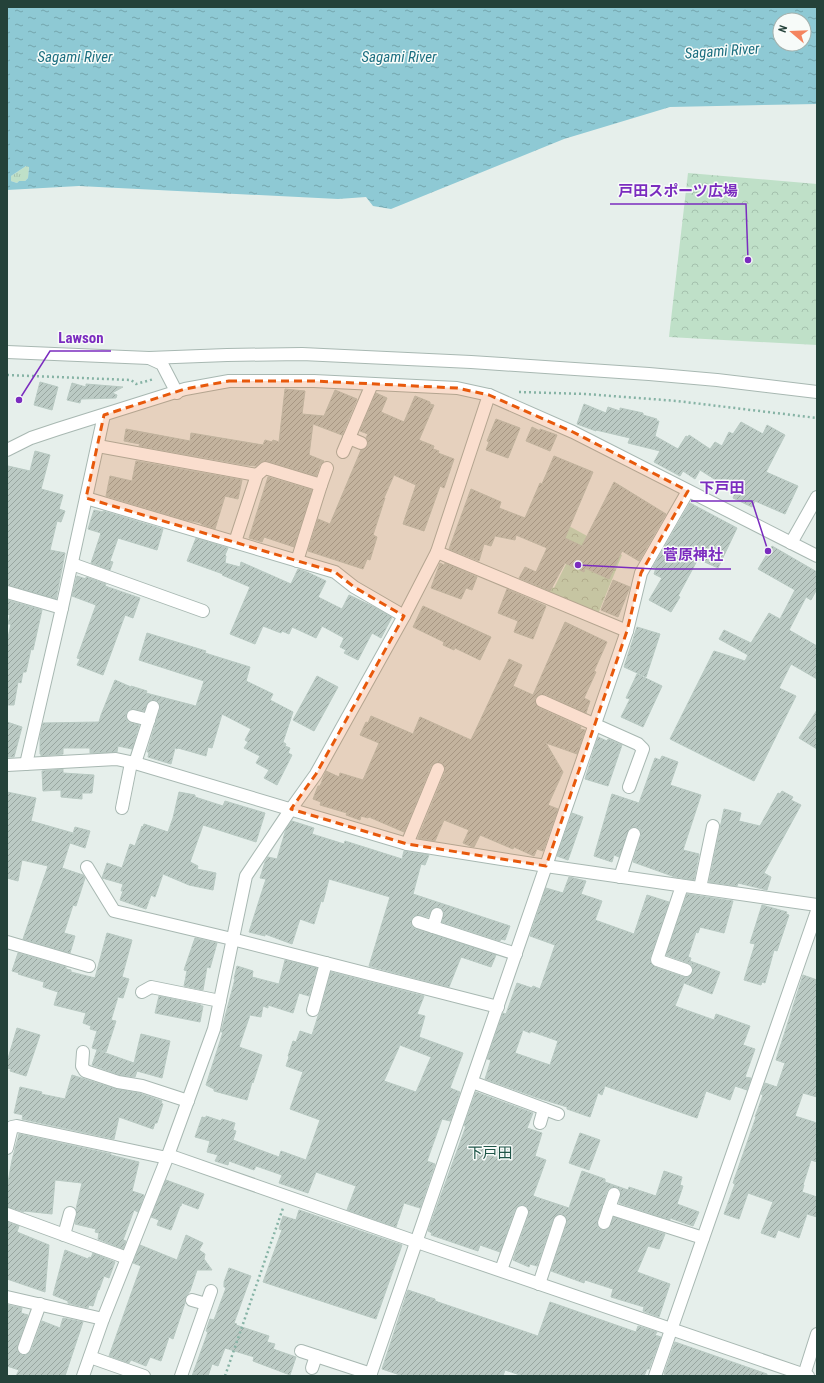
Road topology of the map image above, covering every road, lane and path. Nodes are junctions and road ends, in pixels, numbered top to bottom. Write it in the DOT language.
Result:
graph roads {
  1 [pos="7,352"];
  2 [pos="148,358"];
  3 [pos="7,375"];
  4 [pos="167,375"];
  5 [pos="372,384"];
  6 [pos="516,392"];
  7 [pos="817,392"];
  8 [pos="176,393"];
  9 [pos="489,395"];
  10 [pos="104,415"];
  11 [pos="817,418"];
  12 [pos="349,438"];
  13 [pos="361,443"];
  14 [pos="98,446"];
  15 [pos="7,450"];
  16 [pos="343,452"];
  17 [pos="327,468"];
  18 [pos="257,475"];
  19 [pos="321,486"];
  20 [pos="688,491"];
  21 [pos="817,497"];
  22 [pos="86,498"];
  23 [pos="235,542"];
  24 [pos="791,543"];
  25 [pos="437,552"];
  26 [pos="817,556"];
  27 [pos="297,561"];
  28 [pos="72,564"];
  29 [pos="7,592"];
  30 [pos="62,608"];
  31 [pos="203,612"];
  32 [pos="404,616"];
  33 [pos="627,631"];
  34 [pos="542,701"];
  35 [pos="153,707"];
  36 [pos="134,716"];
  37 [pos="149,720"];
  38 [pos="595,724"];
  39 [pos="133,763"];
  40 [pos="26,764"];
  41 [pos="7,765"];
  42 [pos="438,769"];
  43 [pos="629,787"];
  44 [pos="122,808"];
  45 [pos="291,809"];
  46 [pos="713,826"];
  47 [pos="634,834"];
  48 [pos="407,844"];
  49 [pos="546,866"];
  50 [pos="87,867"];
  51 [pos="620,877"];
  52 [pos="682,886"];
  53 [pos="700,888"];
  54 [pos="817,905"];
  55 [pos="817,911"];
  56 [pos="437,914"];
  57 [pos="418,922"];
  58 [pos="433,927"];
  59 [pos="232,939"];
  60 [pos="7,942"];
  61 [pos="516,954"];
  62 [pos="326,963"];
  63 [pos="89,966"];
  64 [pos="686,970"];
  65 [pos="142,992"];
  66 [pos="220,1001"];
  67 [pos="498,1007"];
  68 [pos="313,1010"];
  69 [pos="83,1052"];
  70 [pos="472,1082"];
  71 [pos="188,1101"];
  72 [pos="544,1109"];
  73 [pos="558,1114"];
  74 [pos="540,1123"];
  75 [pos="7,1148"];
  76 [pos="167,1156"];
  77 [pos="614,1194"];
  78 [pos="287,1197"];
  79 [pos="609,1208"];
  80 [pos="522,1212"];
  81 [pos="70,1213"];
  82 [pos="7,1214"];
  83 [pos="560,1221"];
  84 [pos="604,1223"];
  85 [pos="64,1235"];
  86 [pos="703,1238"];
  87 [pos="417,1242"];
  88 [pos="127,1258"];
  89 [pos="501,1270"];
  90 [pos="539,1284"];
  91 [pos="211,1291"];
  92 [pos="7,1297"];
  93 [pos="192,1300"];
  94 [pos="40,1304"];
  95 [pos="206,1304"];
  96 [pos="103,1319"];
  97 [pos="671,1329"];
  98 [pos="817,1334"];
  99 [pos="24,1348"];
  100 [pos="301,1350"];
  101 [pos="316,1356"];
  102 [pos="90,1357"];
  103 [pos="312,1368"];
  104 [pos="370,1375"];
  105 [pos="806,1375"];
  106 [pos="83,1376"];
  107 [pos="144,1376"];
  108 [pos="181,1376"];
  109 [pos="225,1376"];
  110 [pos="655,1376"];
  1 -- 2 [label="street"];
  2 -- 4 [label="street"];
  2 -- 7 [label="street"];
  3 -- 4 [label="path"];
  4 -- 8 [label="street"];
  5 -- 8 [label="street"];
  5 -- 9 [label="street"];
  5 -- 12 [label="street"];
  6 -- 11 [label="path"];
  8 -- 10 [label="street"];
  9 -- 20 [label="street"];
  9 -- 25 [label="street"];
  10 -- 14 [label="street"];
  10 -- 15 [label="street"];
  12 -- 13 [label="street"];
  12 -- 16 [label="street"];
  14 -- 18 [label="street"];
  14 -- 22 [label="street"];
  17 -- 19 [label="street"];
  18 -- 19 [label="street"];
  18 -- 23 [label="street"];
  19 -- 27 [label="street"];
  20 -- 24 [label="street"];
  20 -- 33 [label="street"];
  21 -- 24 [label="street"];
  22 -- 23 [label="street"];
  22 -- 28 [label="street"];
  23 -- 27 [label="street"];
  24 -- 26 [label="street"];
  25 -- 32 [label="street"];
  25 -- 33 [label="street"];
  27 -- 32 [label="street"];
  28 -- 30 [label="street"];
  28 -- 31 [label="street"];
  29 -- 30 [label="street"];
  30 -- 40 [label="street"];
  32 -- 45 [label="street"];
  33 -- 38 [label="street"];
  34 -- 38 [label="street"];
  35 -- 37 [label="street"];
  36 -- 37 [label="street"];
  37 -- 39 [label="street"];
  38 -- 43 [label="street"];
  38 -- 49 [label="street"];
  39 -- 40 [label="street"];
  39 -- 44 [label="street"];
  39 -- 45 [label="street"];
  40 -- 41 [label="street"];
  42 -- 48 [label="street"];
  45 -- 48 [label="street"];
  45 -- 59 [label="street"];
  46 -- 53 [label="street"];
  47 -- 51 [label="street"];
  48 -- 49 [label="street"];
  49 -- 51 [label="street"];
  49 -- 61 [label="street"];
  50 -- 59 [label="street"];
  51 -- 52 [label="street"];
  52 -- 53 [label="street"];
  52 -- 64 [label="street"];
  53 -- 54 [label="street"];
  55 -- 86 [label="street"];
  56 -- 58 [label="street"];
  57 -- 58 [label="street"];
  58 -- 61 [label="street"];
  59 -- 62 [label="street"];
  59 -- 66 [label="street"];
  60 -- 63 [label="street"];
  61 -- 67 [label="street"];
  62 -- 67 [label="street"];
  62 -- 68 [label="street"];
  65 -- 66 [label="street"];
  66 -- 71 [label="street"];
  67 -- 70 [label="street"];
  69 -- 71 [label="street"];
  70 -- 72 [label="street"];
  70 -- 87 [label="street"];
  71 -- 76 [label="street"];
  72 -- 73 [label="street"];
  72 -- 74 [label="street"];
  75 -- 76 [label="street"];
  76 -- 78 [label="street"];
  76 -- 88 [label="street"];
  77 -- 79 [label="street"];
  78 -- 87 [label="street"];
  78 -- 109 [label="path"];
  79 -- 84 [label="street"];
  79 -- 86 [label="street"];
  80 -- 89 [label="street"];
  81 -- 85 [label="street"];
  82 -- 85 [label="street"];
  83 -- 90 [label="street"];
  85 -- 88 [label="street"];
  86 -- 97 [label="street"];
  87 -- 89 [label="street"];
  87 -- 104 [label="street"];
  88 -- 96 [label="street"];
  89 -- 90 [label="street"];
  90 -- 97 [label="street"];
  91 -- 95 [label="street"];
  92 -- 94 [label="street"];
  93 -- 95 [label="street"];
  94 -- 96 [label="street"];
  94 -- 99 [label="street"];
  95 -- 108 [label="street"];
  96 -- 102 [label="street"];
  97 -- 105 [label="street"];
  97 -- 110 [label="street"];
  98 -- 105 [label="street"];
  100 -- 101 [label="street"];
  101 -- 103 [label="street"];
  101 -- 104 [label="street"];
  102 -- 106 [label="street"];
  102 -- 107 [label="street"];
}
